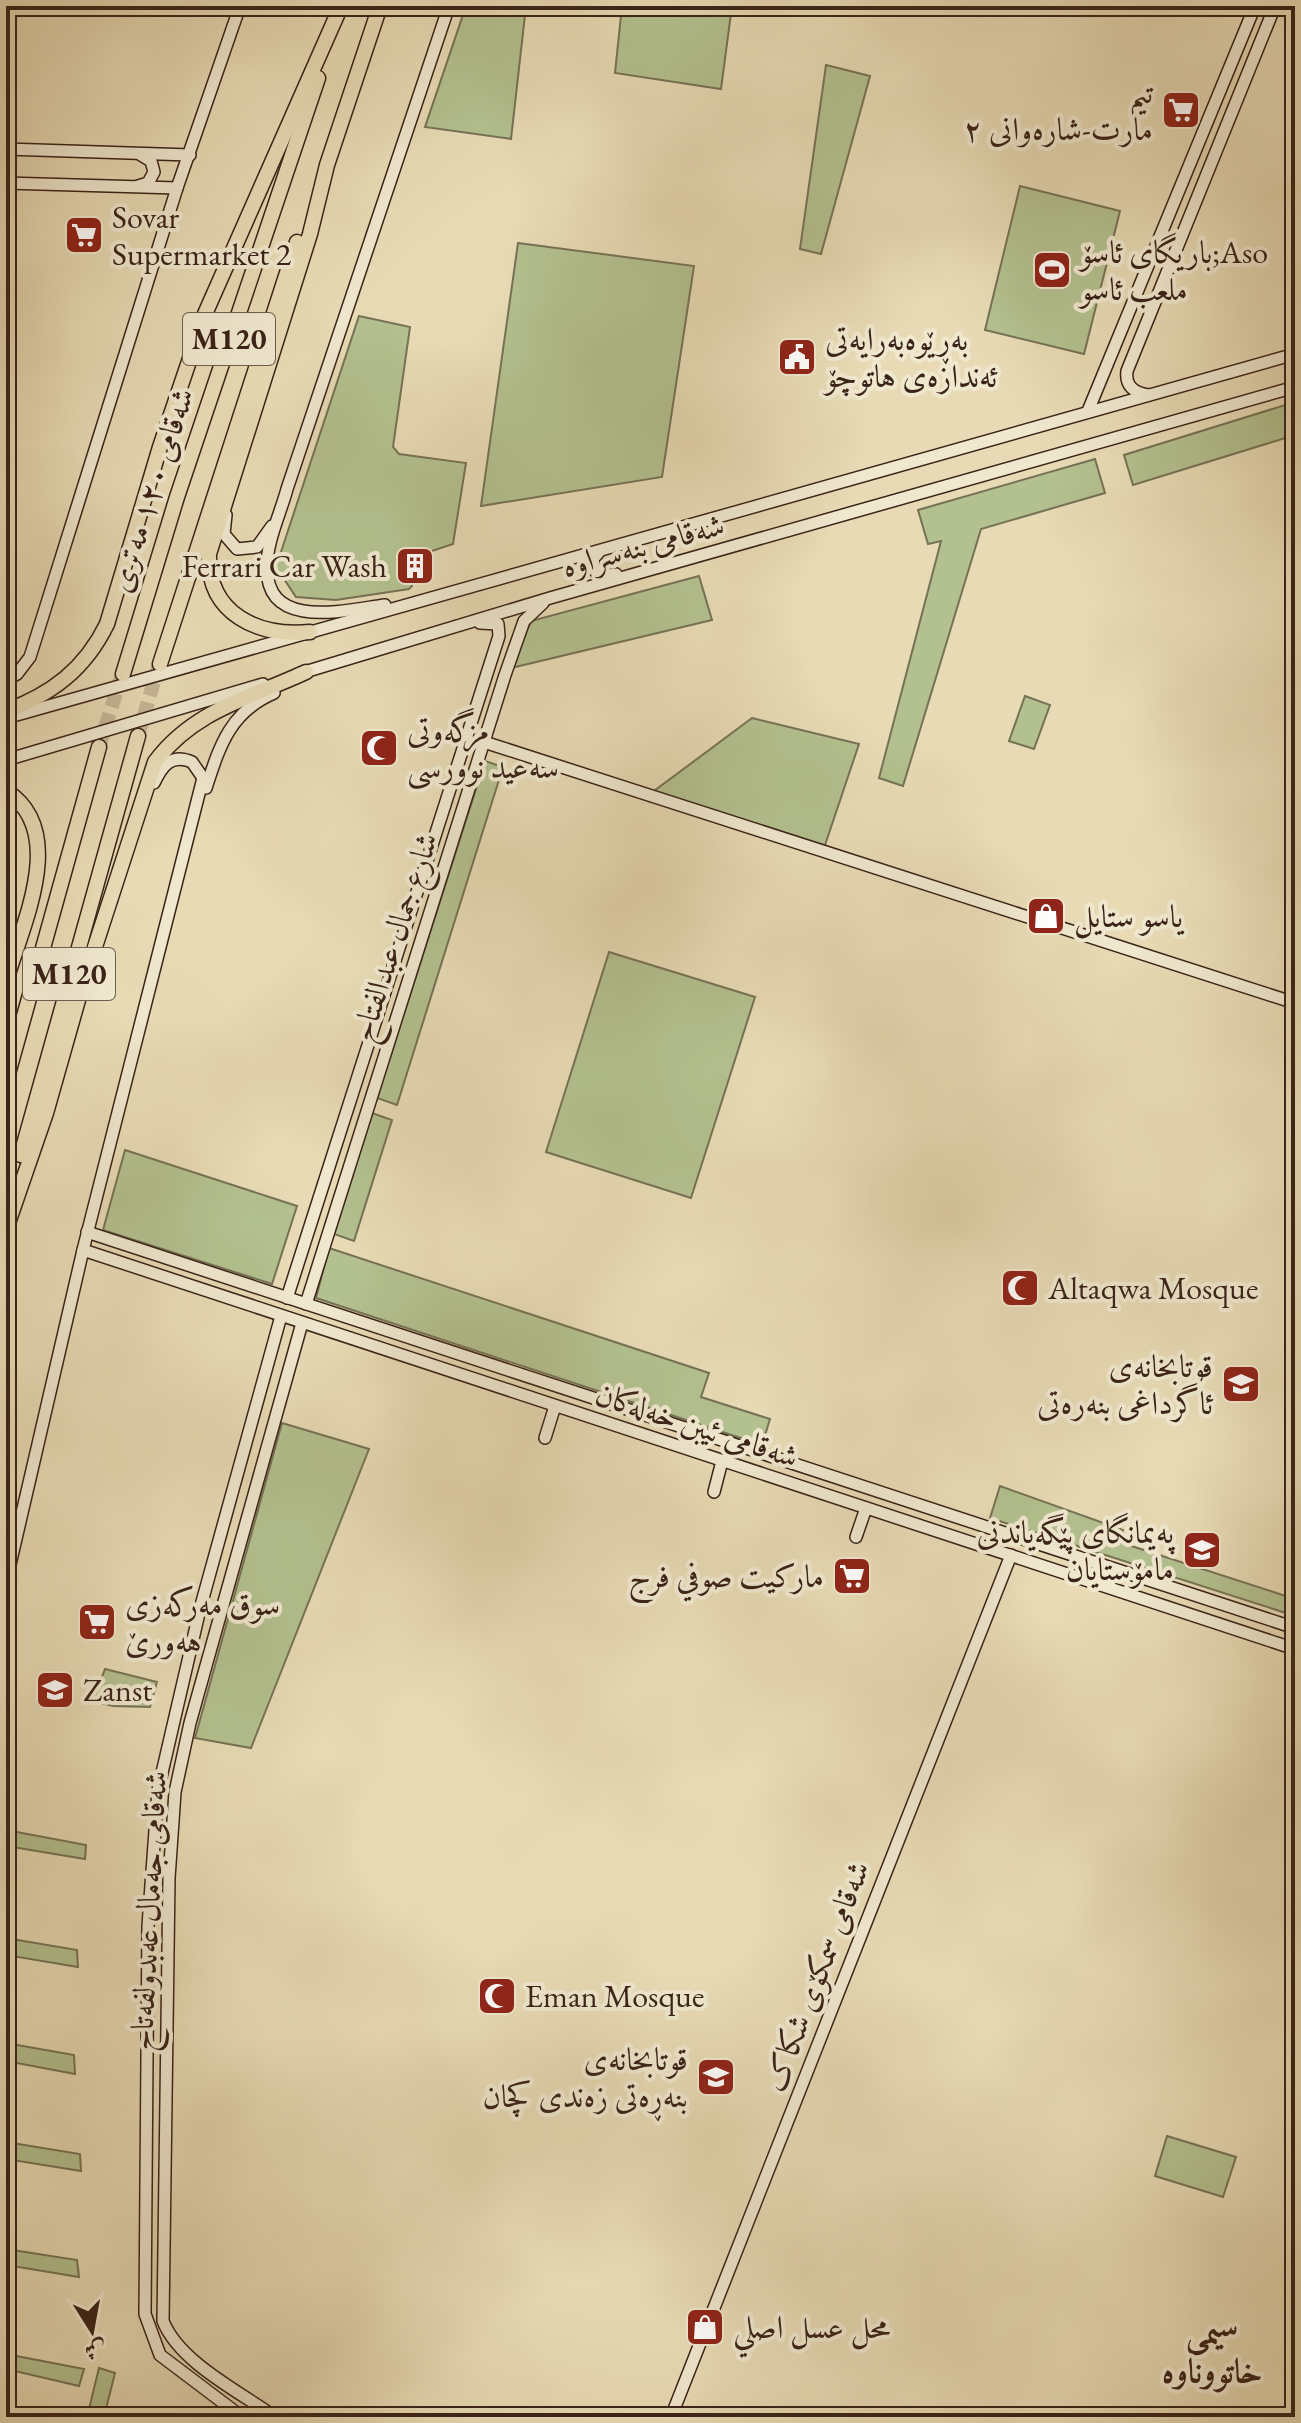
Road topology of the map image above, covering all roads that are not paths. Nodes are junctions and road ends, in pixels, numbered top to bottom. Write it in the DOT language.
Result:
graph roads {
  1 [pos="240,6"];
  2 [pos="342,6"];
  3 [pos="379,6"];
  4 [pos="449,6"];
  5 [pos="1255,6"];
  6 [pos="1275,6"];
  7 [pos="1225,81"];
  8 [pos="1241,87"];
  9 [pos="6,149"];
  10 [pos="135,153"];
  11 [pos="190,155"];
  12 [pos="6,183"];
  13 [pos="133,187"];
  14 [pos="177,188"];
  15 [pos="1295,354"];
  16 [pos="1295,387"];
  17 [pos="1149,395"];
  18 [pos="1088,411"];
  19 [pos="237,457"];
  20 [pos="287,489"];
  21 [pos="604,549"];
  22 [pos="659,567"];
  23 [pos="550,598"];
  24 [pos="411,604"];
  25 [pos="464,624"];
  26 [pos="500,627"];
  27 [pos="521,631"];
  28 [pos="310,632"];
  29 [pos="352,658"];
  30 [pos="160,664"];
  31 [pos="306,672"];
  32 [pos="123,674"];
  33 [pos="6,680"];
  34 [pos="6,711"];
  35 [pos="6,718"];
  36 [pos="138,736"];
  37 [pos="484,742"];
  38 [pos="99,747"];
  39 [pos="6,760"];
  40 [pos="6,791"];
  41 [pos="190,838"];
  42 [pos="121,865"];
  43 [pos="397,954"];
  44 [pos="414,959"];
  45 [pos="6,981"];
  46 [pos="1295,1003"];
  47 [pos="6,1081"];
  48 [pos="6,1214"];
  49 [pos="6,1229"];
  50 [pos="87,1232"];
  51 [pos="83,1250"];
  52 [pos="287,1298"];
  53 [pos="306,1304"];
  54 [pos="281,1316"];
  55 [pos="302,1323"];
  56 [pos="555,1406"];
  57 [pos="664,1422"];
  58 [pos="545,1438"];
  59 [pos="657,1440"];
  60 [pos="722,1461"];
  61 [pos="714,1492"];
  62 [pos="866,1508"];
  63 [pos="856,1537"];
  64 [pos="1011,1555"];
  65 [pos="1150,1581"];
  66 [pos="6,1582"];
  67 [pos="1174,1589"];
  68 [pos="1144,1599"];
  69 [pos="1169,1607"];
  70 [pos="1295,1628"];
  71 [pos="1295,1649"];
  72 [pos="242,2417"];
  73 [pos="275,2417"];
  74 [pos="671,2417"];
  1 -- 11 [label="main road"];
  2 -- 32 [label="highway, شەقامی ١٢٠ مەتری / M120"];
  2 -- 34 [label="highway"];
  3 -- 19 [label="highway"];
  3 -- 30 [label="highway, شەقامی ١٢٠ مەتری / M120"];
  4 -- 20 [label="main road"];
  5 -- 7 [label="main road"];
  6 -- 8 [label="main road"];
  7 -- 8 [label="main road"];
  7 -- 18 [label="main road"];
  8 -- 17 [label="main road"];
  9 -- 10 [label="main road"];
  10 -- 11 [label="main road"];
  10 -- 13 [label="main road"];
  11 -- 14 [label="main road"];
  12 -- 13 [label="main road"];
  13 -- 14 [label="main road"];
  14 -- 33 [label="main road"];
  15 -- 17 [label="main road, شەقامی بنەسراوە"];
  16 -- 22 [label="main road, شەقامی بنەسراوە"];
  17 -- 18 [label="main road, شەقامی بنەسراوە"];
  18 -- 21 [label="main road, شەقامی بنەسراوە"];
  19 -- 20 [label="main road"];
  19 -- 28 [label="highway"];
  20 -- 24 [label="main road"];
  21 -- 22 [label="main road"];
  21 -- 24 [label="main road, شەقامی بنەسراوە"];
  22 -- 23 [label="main road, شەقامی بنەسراوە"];
  23 -- 25 [label="main road, شەقامی بنەسراوە"];
  23 -- 27 [label="main road, شارع جمال عبدالفتاح"];
  24 -- 28 [label="main road, شەقامی بنەسراوە"];
  25 -- 26 [label="main road"];
  25 -- 29 [label="main road, شەقامی بنەسراوە"];
  26 -- 27 [label="main road"];
  26 -- 43 [label="main road, شارع جمال عبدالفتاح"];
  27 -- 37 [label="main road, شارع جمال عبدالفتاح"];
  28 -- 35 [label="main road, شەقامی بنەسراوە"];
  29 -- 31 [label="main road, شەقامی بنەسراوە"];
  29 -- 41 [label="main road"];
  31 -- 39 [label="main road, شەقامی بنەسراوە"];
  31 -- 42 [label="highway"];
  36 -- 48 [label="highway, M120"];
  37 -- 44 [label="main road, شارع جمال عبدالفتاح"];
  37 -- 46 [label="main road"];
  38 -- 47 [label="highway, M120"];
  40 -- 45 [label="highway"];
  41 -- 42 [label="main road"];
  41 -- 50 [label="main road"];
  42 -- 49 [label="highway"];
  43 -- 44 [label="main road"];
  43 -- 52 [label="main road, شارع جمال عبدالفتاح"];
  44 -- 53 [label="main road, شارع جمال عبدالفتاح"];
  50 -- 51 [label="main road"];
  50 -- 52 [label="main road, شەقامی ئیبن خەلەکان"];
  51 -- 54 [label="main road, شەقامی ئیبن خەلەکان"];
  51 -- 66 [label="main road"];
  52 -- 53 [label="main road, شەقامی ئیبن خەلەکان"];
  53 -- 57 [label="main road, شەقامی ئیبن خەلەکان"];
  54 -- 55 [label="main road, شەقامی ئیبن خەلەکان"];
  54 -- 72 [label="main road, شەقامی جەمال عەبدولفەتاح"];
  55 -- 56 [label="main road, شەقامی ئیبن خەلەکان"];
  55 -- 73 [label="main road, شەقامی جەمال عەبدولفەتاح"];
  56 -- 58 [label="main road"];
  56 -- 59 [label="main road, شەقامی ئیبن خەلەکان"];
  57 -- 59 [label="main road"];
  57 -- 65 [label="main road, شەقامی ئیبن خەلەکان"];
  59 -- 60 [label="main road, شەقامی ئیبن خەلەکان"];
  60 -- 61 [label="main road"];
  60 -- 62 [label="main road, شەقامی ئیبن خەلەکان"];
  62 -- 63 [label="main road"];
  62 -- 64 [label="main road, شەقامی ئیبن خەلەکان"];
  64 -- 68 [label="main road, شەقامی ئیبن خەلەکان"];
  64 -- 74 [label="main road, شەقامی سمکۆی شکاک"];
  65 -- 67 [label="main road, شەقامی ئیبن خەلەکان"];
  65 -- 68 [label="main road"];
  67 -- 69 [label="main road"];
  67 -- 70 [label="main road, شەقامی ئیبن خەلەکان"];
  68 -- 69 [label="main road, شەقامی ئیبن خەلەکان"];
  69 -- 71 [label="main road, شەقامی ئیبن خەلەکان"];
}
